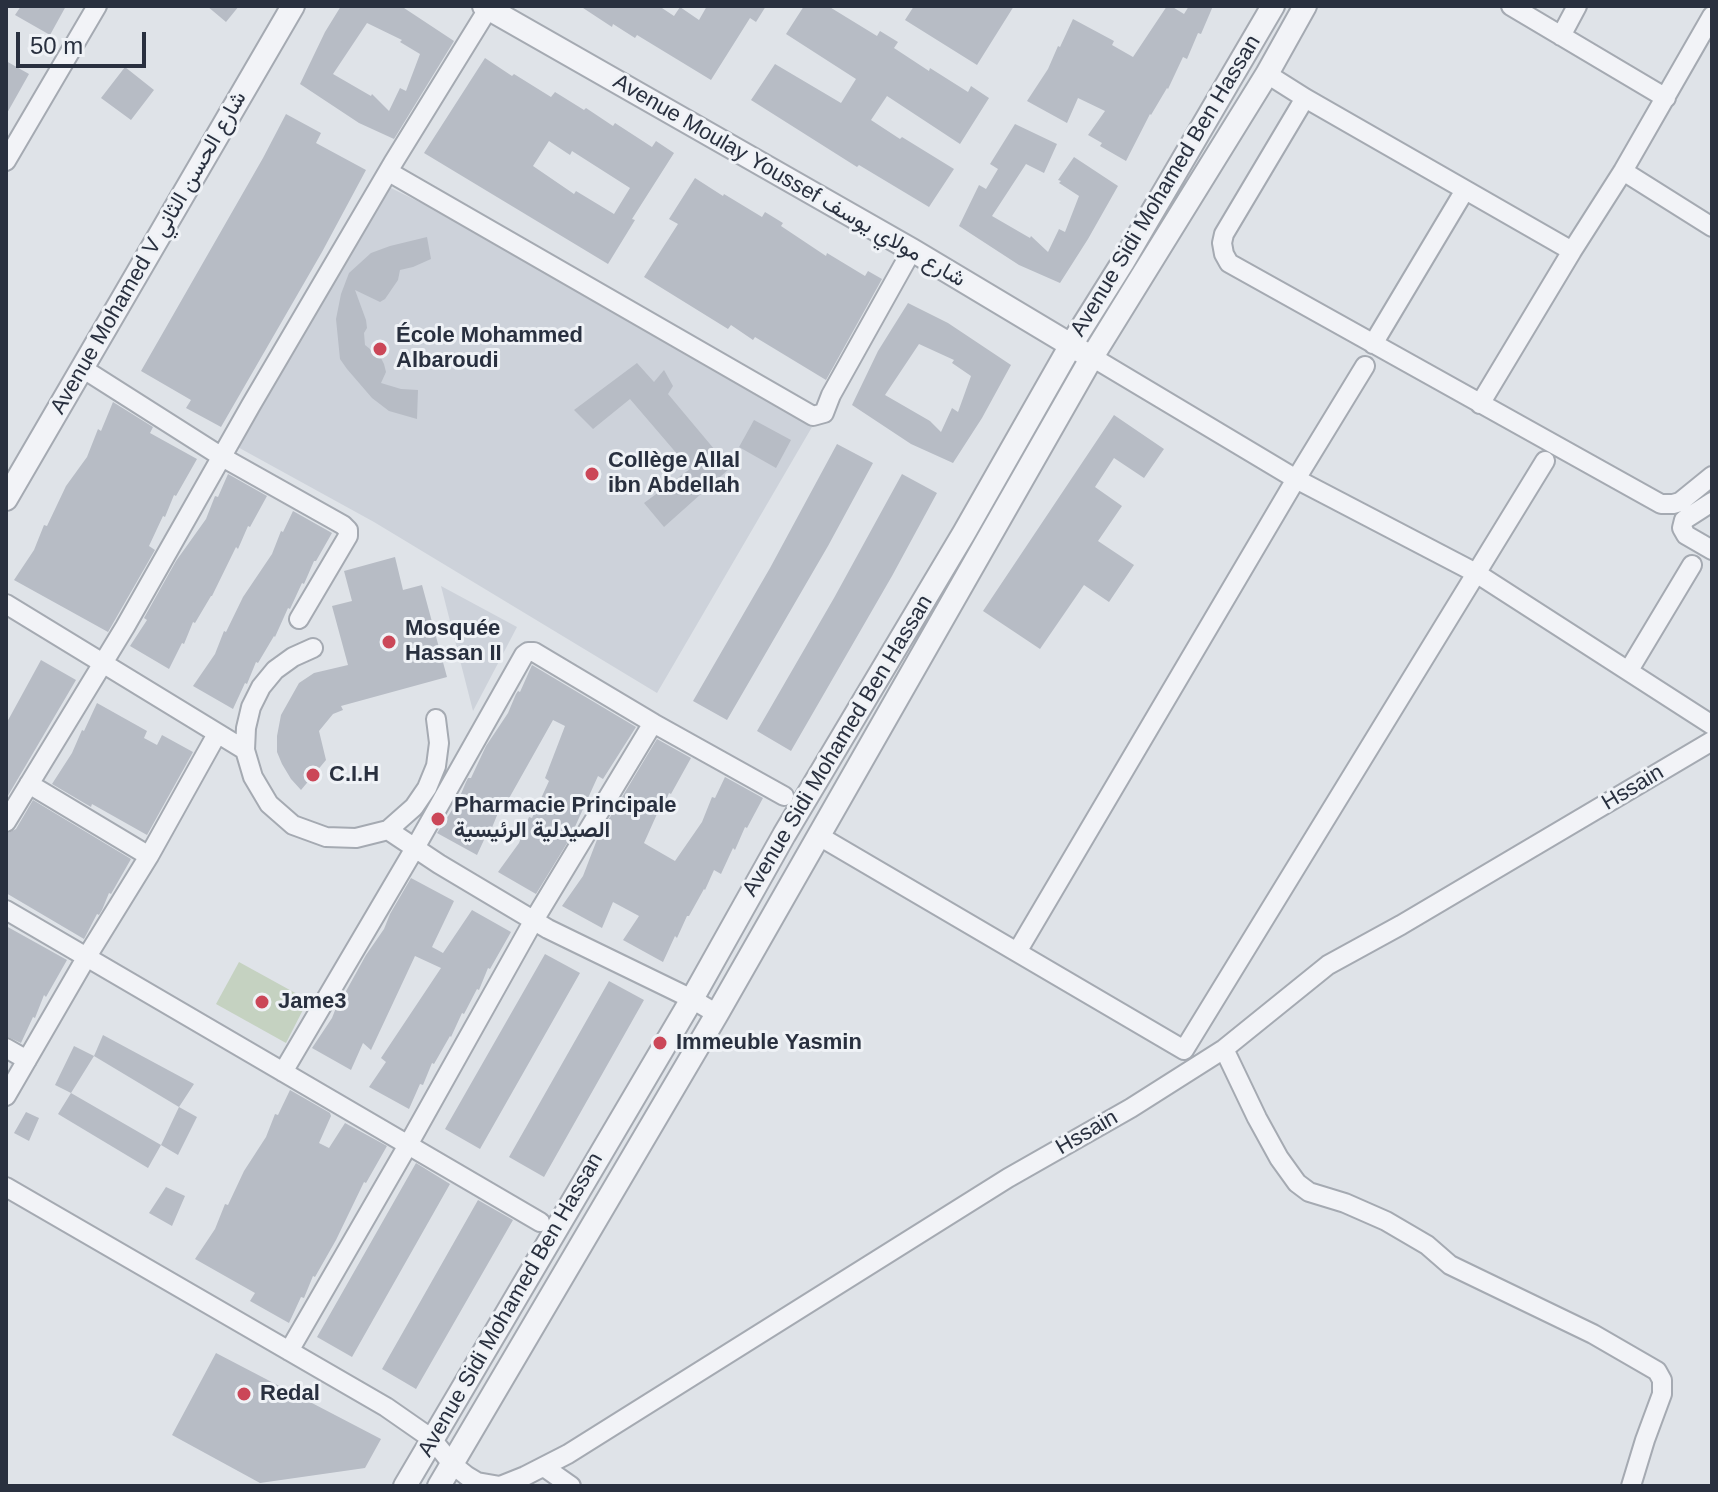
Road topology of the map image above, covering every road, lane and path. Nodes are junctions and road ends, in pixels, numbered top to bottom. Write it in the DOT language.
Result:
graph roads {
  1 [pos="97,6"];
  2 [pos="293,6"];
  3 [pos="1273,6"];
  4 [pos="1305,6"];
  5 [pos="1511,6"];
  6 [pos="1577,6"];
  7 [pos="486,7"];
  8 [pos="1712,16"];
  9 [pos="1561,36"];
  10 [pos="1267,74"];
  11 [pos="1305,98"];
  12 [pos="1666,98"];
  13 [pos="6,161"];
  14 [pos="1623,171"];
  15 [pos="389,172"];
  16 [pos="1465,190"];
  17 [pos="1712,227"];
  18 [pos="912,250"];
  19 [pos="1572,251"];
  20 [pos="1373,344"];
  21 [pos="1071,345"];
  22 [pos="1092,357"];
  23 [pos="1365,366"];
  24 [pos="82,368"];
  25 [pos="1480,404"];
  26 [pos="222,457"];
  27 [pos="1545,461"];
  28 [pos="1712,476"];
  29 [pos="1296,479"];
  30 [pos="6,499"];
  31 [pos="1712,502"];
  32 [pos="1710,542"];
  33 [pos="1692,565"];
  34 [pos="1476,573"];
  35 [pos="6,604"];
  36 [pos="299,619"];
  37 [pos="313,648"];
  38 [pos="102,663"];
  39 [pos="1629,670"];
  40 [pos="436,719"];
  41 [pos="653,723"];
  42 [pos="1712,725"];
  43 [pos="217,734"];
  44 [pos="1712,741"];
  45 [pos="245,750"];
  46 [pos="29,784"];
  47 [pos="784,796"];
  48 [pos="6,822"];
  49 [pos="388,830"];
  50 [pos="819,836"];
  51 [pos="415,848"];
  52 [pos="149,856"];
  53 [pos="6,910"];
  54 [pos="534,920"];
  55 [pos="1017,952"];
  56 [pos="86,958"];
  57 [pos="692,999"];
  58 [pos="717,1014"];
  59 [pos="6,1048"];
  60 [pos="1224,1049"];
  61 [pos="27,1060"];
  62 [pos="283,1072"];
  63 [pos="6,1096"];
  64 [pos="408,1145"];
  65 [pos="6,1187"];
  66 [pos="540,1222"];
  67 [pos="289,1351"];
  68 [pos="432,1439"];
  69 [pos="452,1464"];
  70 [pos="544,1467"];
  71 [pos="405,1486"];
  72 [pos="439,1486"];
  73 [pos="571,1486"];
  74 [pos="1631,1486"];
  1 -- 13 [label="street"];
  2 -- 24 [label="street, Avenue Mohamed V شارع الحسن الثاني"];
  3 -- 21 [label="street, Avenue Sidi Mohamed Ben Hassan"];
  4 -- 10 [label="street, Avenue Sidi Mohamed Ben Hassan"];
  5 -- 9 [label="street"];
  6 -- 9 [label="street"];
  7 -- 15 [label="street"];
  7 -- 18 [label="street, Avenue Moulay Youssef شارع مولاي يوسف"];
  8 -- 12 [label="street"];
  9 -- 12 [label="street"];
  10 -- 11 [label="street"];
  10 -- 22 [label="street, Avenue Sidi Mohamed Ben Hassan"];
  11 -- 16 [label="street"];
  11 -- 20 [label="street"];
  12 -- 14 [label="street"];
  14 -- 17 [label="street"];
  14 -- 19 [label="street"];
  15 -- 18 [label="street"];
  15 -- 26 [label="street"];
  16 -- 19 [label="street"];
  16 -- 20 [label="street"];
  18 -- 21 [label="street, Avenue Moulay Youssef شارع مولاي يوسف"];
  19 -- 25 [label="street"];
  20 -- 25 [label="street"];
  21 -- 22 [label="street, Avenue Moulay Youssef شارع مولاي يوسف"];
  21 -- 57 [label="street, Avenue Sidi Mohamed Ben Hassan"];
  22 -- 29 [label="street"];
  22 -- 50 [label="street, Avenue Sidi Mohamed Ben Hassan"];
  23 -- 29 [label="street"];
  24 -- 26 [label="street"];
  24 -- 30 [label="street, Avenue Mohamed V شارع الحسن الثاني"];
  25 -- 28 [label="street"];
  26 -- 36 [label="street"];
  26 -- 38 [label="street"];
  27 -- 34 [label="street"];
  29 -- 34 [label="street"];
  29 -- 55 [label="street"];
  31 -- 32 [label="street"];
  33 -- 39 [label="street"];
  34 -- 39 [label="street"];
  34 -- 55 [label="street"];
  35 -- 38 [label="street"];
  37 -- 45 [label="street"];
  38 -- 43 [label="street"];
  38 -- 46 [label="street"];
  39 -- 42 [label="street"];
  40 -- 49 [label="street"];
  41 -- 47 [label="street"];
  41 -- 51 [label="street"];
  41 -- 54 [label="street"];
  43 -- 45 [label="street"];
  43 -- 52 [label="street"];
  44 -- 60 [label="street, Hssain"];
  45 -- 49 [label="street"];
  46 -- 48 [label="street"];
  46 -- 52 [label="street"];
  49 -- 51 [label="street"];
  50 -- 55 [label="street"];
  50 -- 58 [label="street, Avenue Sidi Mohamed Ben Hassan"];
  51 -- 54 [label="street"];
  51 -- 62 [label="street"];
  52 -- 56 [label="street"];
  53 -- 56 [label="street"];
  54 -- 57 [label="street"];
  54 -- 64 [label="street"];
  56 -- 61 [label="street"];
  56 -- 62 [label="street"];
  57 -- 58 [label="street"];
  57 -- 68 [label="street, Avenue Sidi Mohamed Ben Hassan"];
  58 -- 69 [label="street, Avenue Sidi Mohamed Ben Hassan"];
  59 -- 61 [label="street"];
  60 -- 70 [label="street, Hssain"];
  60 -- 74 [label="street"];
  61 -- 63 [label="street"];
  62 -- 64 [label="street"];
  64 -- 66 [label="street"];
  64 -- 67 [label="street"];
  65 -- 67 [label="street"];
  67 -- 68 [label="street"];
  68 -- 69 [label="street"];
  68 -- 71 [label="street, Avenue Sidi Mohamed Ben Hassan"];
  69 -- 70 [label="street, Hssain"];
  69 -- 72 [label="street, Avenue Sidi Mohamed Ben Hassan"];
  70 -- 73 [label="street"];
}
